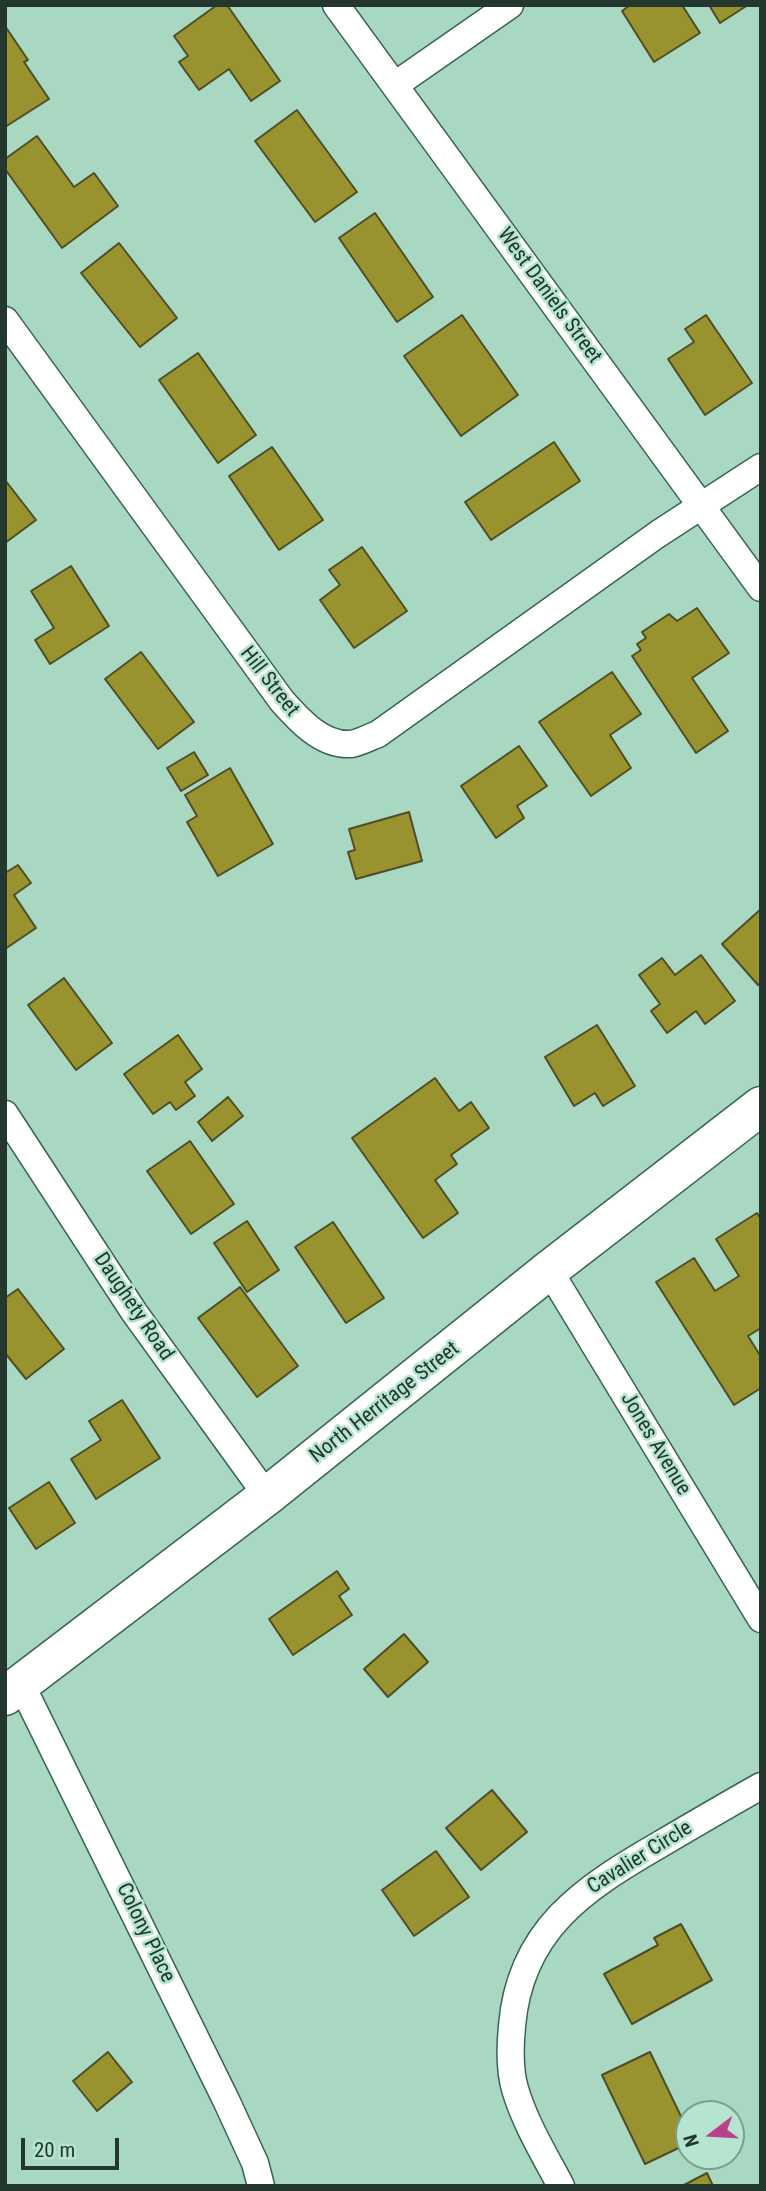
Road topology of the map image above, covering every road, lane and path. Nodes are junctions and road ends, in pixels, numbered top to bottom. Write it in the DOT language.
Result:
graph roads {
  1 [pos="336,5"];
  2 [pos="510,5"];
  3 [pos="395,85"];
  4 [pos="5,320"];
  5 [pos="761,467"];
  6 [pos="702,506"];
  7 [pos="761,588"];
  8 [pos="761,1105"];
  9 [pos="5,1114"];
  10 [pos="549,1270"];
  11 [pos="267,1496"];
  12 [pos="756,1601"];
  13 [pos="13,1690"];
  14 [pos="761,1786"];
  15 [pos="261,2186"];
  16 [pos="561,2186"];
  1 -- 3 [label="street, West Daniels Street"];
  2 -- 3 [label="street"];
  3 -- 6 [label="street, West Daniels Street"];
  4 -- 6 [label="street, Hill Street"];
  5 -- 6 [label="street, Hill Street"];
  6 -- 7 [label="street, West Daniels Street"];
  8 -- 10 [label="street, North Herritage Street"];
  9 -- 11 [label="street, Daughety Road"];
  10 -- 11 [label="street, North Herritage Street"];
  10 -- 12 [label="street, Jones Avenue"];
  11 -- 13 [label="street, North Herritage Street"];
  13 -- 15 [label="street, Colony Place"];
  14 -- 16 [label="street, Cavalier Circle"];
}
